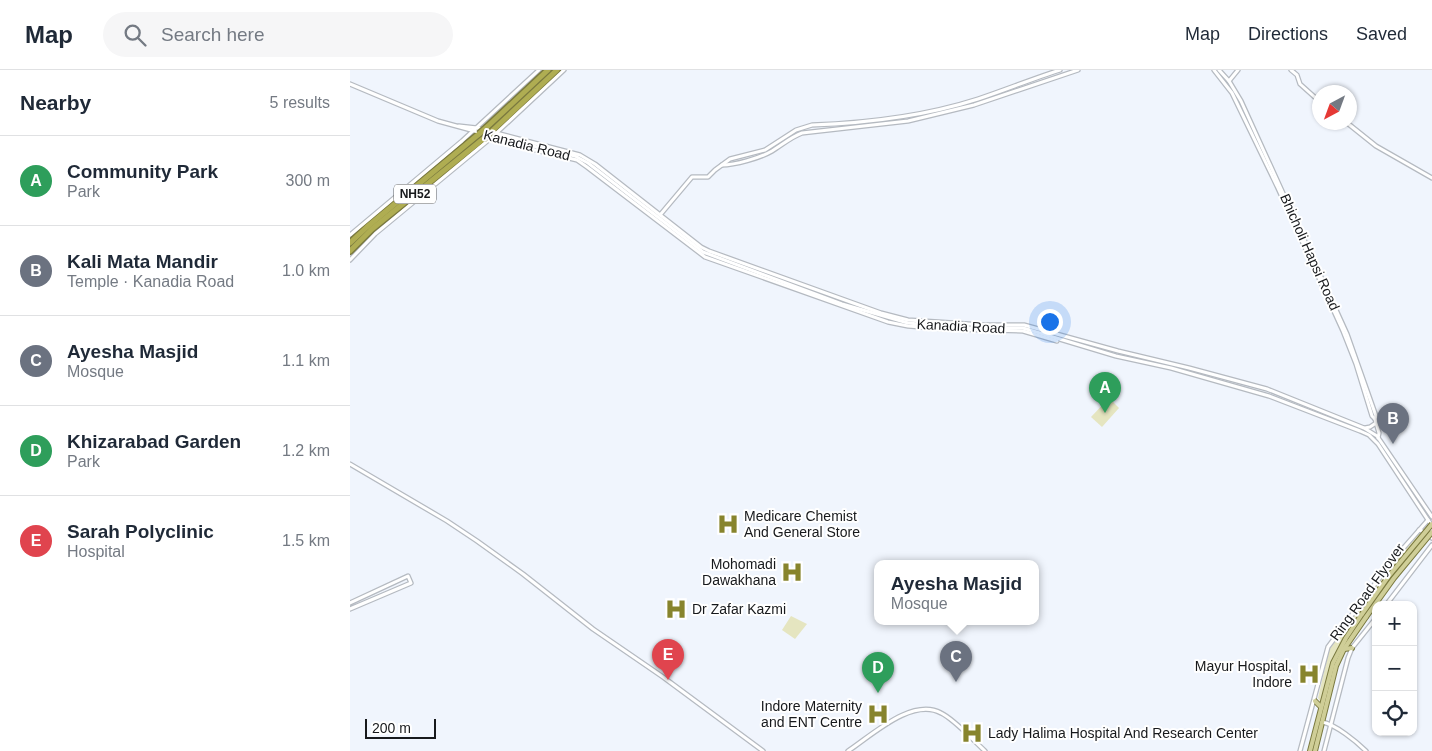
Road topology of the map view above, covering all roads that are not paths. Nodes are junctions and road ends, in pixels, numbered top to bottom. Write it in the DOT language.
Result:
graph roads {
  1 [pos="539,70"];
  2 [pos="548,70"];
  3 [pos="557,70"];
  4 [pos="564,70"];
  5 [pos="1060,70"];
  6 [pos="1078,70"];
  7 [pos="1214,70"];
  8 [pos="1219,70"];
  9 [pos="1238,70"];
  10 [pos="1291,70"];
  11 [pos="1229,81"];
  12 [pos="350,84"];
  13 [pos="1312,94"];
  14 [pos="459,126"];
  15 [pos="477,128"];
  16 [pos="1356,130"];
  17 [pos="473,131"];
  18 [pos="1253,131"];
  19 [pos="497,133"];
  20 [pos="493,136"];
  21 [pos="573,157"];
  22 [pos="722,165"];
  23 [pos="1432,178"];
  24 [pos="659,216"];
  25 [pos="350,235"];
  26 [pos="682,237"];
  27 [pos="350,243"];
  28 [pos="350,251"];
  29 [pos="350,260"];
  30 [pos="973,330"];
  31 [pos="1057,340"];
  32 [pos="1070,340"];
  33 [pos="1100,346"];
  34 [pos="1098,351"];
  35 [pos="1226,378"];
  36 [pos="1225,383"];
  37 [pos="1276,393"];
  38 [pos="1274,398"];
  39 [pos="1376,423"];
  40 [pos="1364,428"];
  41 [pos="1378,438"];
  42 [pos="1375,441"];
  43 [pos="350,464"];
  44 [pos="1432,516"];
  45 [pos="1428,520"];
  46 [pos="1432,525"];
  47 [pos="1418,530"];
  48 [pos="1432,532"];
  49 [pos="1432,538"];
  50 [pos="1432,545"];
  51 [pos="1389,601"];
  52 [pos="350,604"];
  53 [pos="350,609"];
  54 [pos="1364,616"];
  55 [pos="1372,623"];
  56 [pos="1352,648"];
  57 [pos="1344,649"];
  58 [pos="1315,701"];
  59 [pos="1321,707"];
  60 [pos="1322,722"];
  61 [pos="1332,724"];
  62 [pos="763,751"];
  63 [pos="848,751"];
  64 [pos="985,751"];
  65 [pos="1300,751"];
  66 [pos="1310,751"];
  67 [pos="1315,751"];
  68 [pos="1324,751"];
  69 [pos="1366,751"];
  1 -- 15 [label="street"];
  2 -- 27 [label="highway, NH52, bridge"];
  3 -- 28 [label="highway, NH52, bridge"];
  4 -- 19 [label="street"];
  5 -- 22 [label="street"];
  6 -- 22 [label="street"];
  7 -- 18 [label="street"];
  8 -- 11 [label="street, Bhicholi Hapsi Road"];
  9 -- 11 [label="street"];
  10 -- 13 [label="street"];
  11 -- 18 [label="street, Bhicholi Hapsi Road"];
  12 -- 14 [label="street"];
  14 -- 15 [label="street, Kanadia Road"];
  14 -- 17 [label="street, Kanadia Road"];
  15 -- 17 [label="street"];
  15 -- 19 [label="street, Kanadia Road"];
  16 -- 23 [label="street"];
  17 -- 20 [label="street, Kanadia Road"];
  17 -- 25 [label="street"];
  18 -- 39 [label="street, Bhicholi Hapsi Road"];
  19 -- 20 [label="street"];
  19 -- 24 [label="street, Kanadia Road"];
  20 -- 21 [label="street, Kanadia Road"];
  20 -- 29 [label="street"];
  21 -- 24 [label="street, Kanadia Road"];
  21 -- 26 [label="street"];
  22 -- 24 [label="street"];
  24 -- 26 [label="street, Kanadia Road"];
  26 -- 30 [label="street, Kanadia Road"];
  26 -- 32 [label="street, Kanadia Road"];
  30 -- 31 [label="street"];
  30 -- 32 [label="street, Kanadia Road"];
  32 -- 33 [label="street, Kanadia Road"];
  32 -- 34 [label="street, Kanadia Road"];
  33 -- 34 [label="street"];
  33 -- 35 [label="street, Kanadia Road"];
  34 -- 36 [label="street, Kanadia Road"];
  35 -- 36 [label="street"];
  35 -- 37 [label="street, Kanadia Road"];
  36 -- 38 [label="street, Kanadia Road"];
  37 -- 38 [label="street"];
  37 -- 40 [label="street, Kanadia Road"];
  38 -- 42 [label="street, Kanadia Road"];
  39 -- 40 [label="street"];
  39 -- 41 [label="street, Bhicholi Hapsi Road"];
  40 -- 41 [label="street, Kanadia Road"];
  41 -- 42 [label="street"];
  41 -- 44 [label="street, Kanadia Road"];
  42 -- 45 [label="street, Kanadia Road"];
  43 -- 62 [label="street"];
  44 -- 45 [label="street"];
  45 -- 46 [label="street, Kanadia Road"];
  45 -- 47 [label="street"];
  46 -- 54 [label="main road, Ring Road Flyover, bridge"];
  47 -- 49 [label="street"];
  47 -- 58 [label="street"];
  48 -- 54 [label="main road, Ring Road Flyover, bridge"];
  50 -- 51 [label="street"];
  52 -- 53 [label="street"];
  54 -- 57 [label="main road, Ring Road Flyover"];
  54 -- 59 [label="main road, Ring Road Flyover"];
  55 -- 56 [label="street"];
  56 -- 57 [label="main road"];
  56 -- 61 [label="street"];
  57 -- 60 [label="main road, Ring Road Flyover"];
  58 -- 59 [label="main road"];
  58 -- 65 [label="street"];
  59 -- 66 [label="main road, Ring Road Flyover"];
  60 -- 61 [label="street"];
  60 -- 67 [label="main road, Ring Road Flyover"];
  61 -- 68 [label="street"];
  61 -- 69 [label="street"];
  63 -- 64 [label="street"];
}
